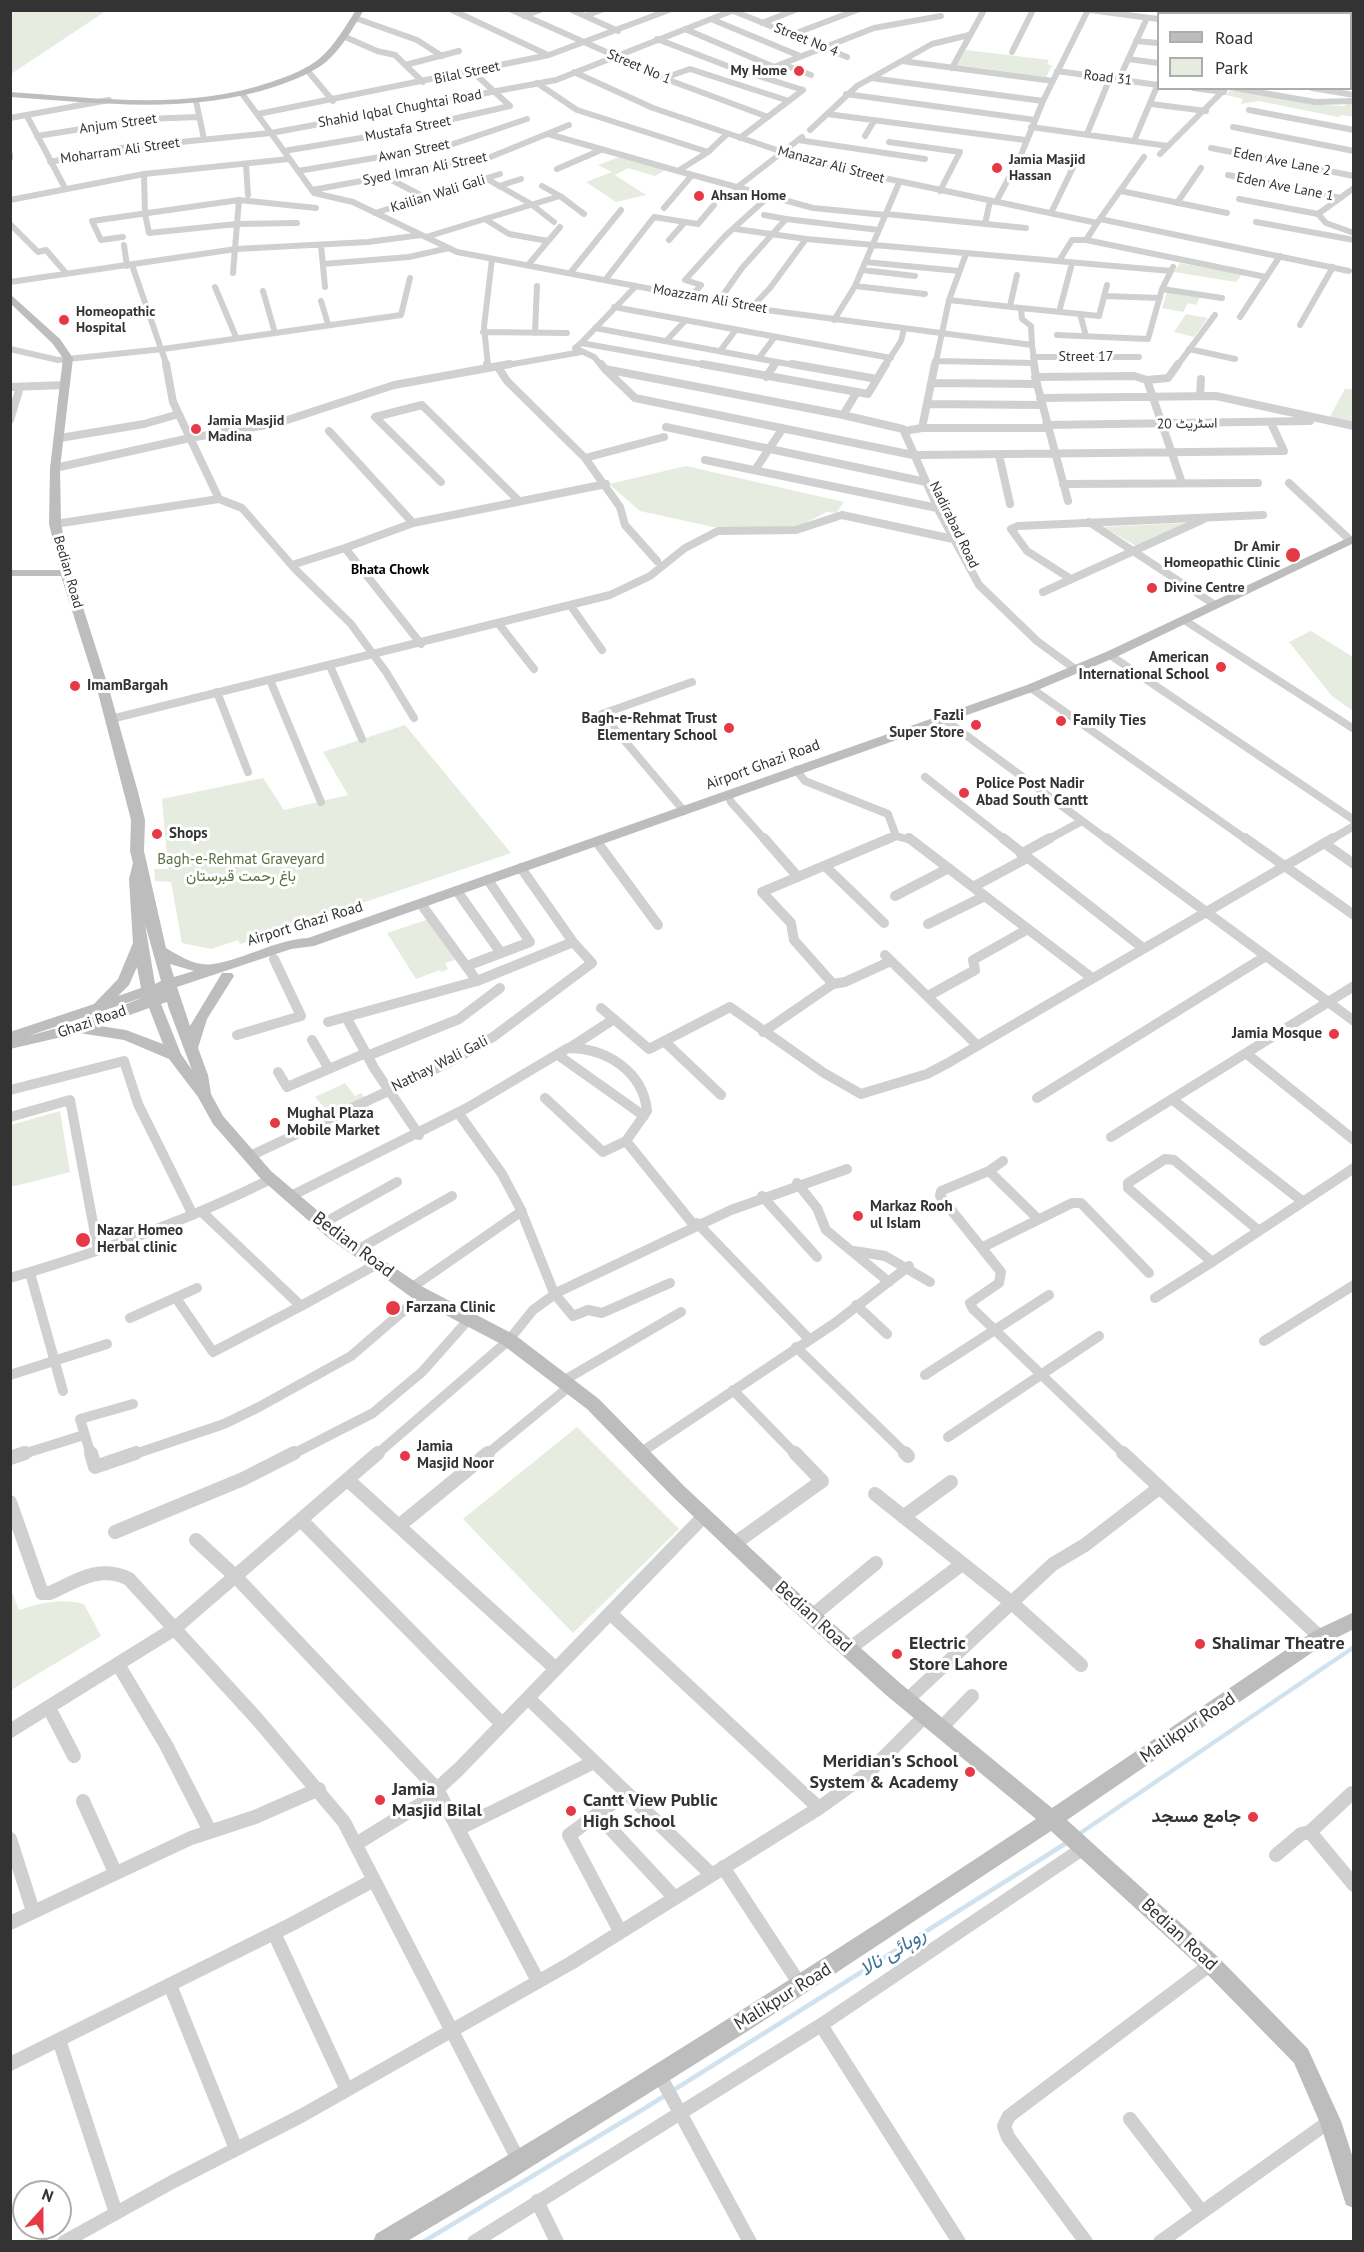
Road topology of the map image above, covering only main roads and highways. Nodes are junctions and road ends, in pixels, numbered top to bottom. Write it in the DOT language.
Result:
graph roads {
  1 [pos="358,14"];
  2 [pos="10,94"];
  3 [pos="11,297"];
  4 [pos="1352,539"];
  5 [pos="10,573"];
  6 [pos="66,573"];
  7 [pos="139,864"];
  8 [pos="139,941"];
  9 [pos="309,943"];
  10 [pos="160,951"];
  11 [pos="222,973"];
  12 [pos="171,990"];
  13 [pos="151,996"];
  14 [pos="94,1009"];
  15 [pos="77,1028"];
  16 [pos="10,1039"];
  17 [pos="10,1044"];
  18 [pos="191,1048"];
  19 [pos="174,1055"];
  20 [pos="204,1094"];
  21 [pos="1352,1623"];
  22 [pos="1057,1823"];
  23 [pos="1349,2167"];
  24 [pos="1353,2197"];
  25 [pos="384,2241"];
  1 -- 2 [label="main road"];
  3 -- 6 [label="main road, Bedian Road"];
  4 -- 9 [label="main road, Airport Ghazi Road"];
  5 -- 6 [label="main road"];
  6 -- 7 [label="main road, Bedian Road"];
  7 -- 8 [label="main road, Bedian Road"];
  7 -- 10 [label="main road, Bedian Road"];
  8 -- 13 [label="main road, Bedian Road"];
  8 -- 14 [label="main road"];
  9 -- 11 [label="main road"];
  9 -- 11 [label="main road, Airport Ghazi Road"];
  10 -- 11 [label="main road"];
  10 -- 12 [label="main road, Bedian Road"];
  11 -- 12 [label="main road, Ghazi Road"];
  11 -- 18 [label="main road"];
  12 -- 13 [label="main road, Ghazi Road"];
  12 -- 18 [label="main road, Bedian Road"];
  13 -- 14 [label="main road, Ghazi Road"];
  13 -- 15 [label="main road, Ghazi Road"];
  13 -- 19 [label="main road, Bedian Road"];
  14 -- 16 [label="main road, Ghazi Road"];
  15 -- 17 [label="main road, Ghazi Road"];
  15 -- 19 [label="main road"];
  18 -- 20 [label="main road, Bedian Road"];
  19 -- 20 [label="main road, Bedian Road"];
  20 -- 22 [label="main road, Bedian Road"];
  21 -- 22 [label="main road, Malikpur Road"];
  22 -- 23 [label="main road, Bedian Road"];
  22 -- 25 [label="main road, Malikpur Road"];
  23 -- 24 [label="main road, Bedian Road"];
}
